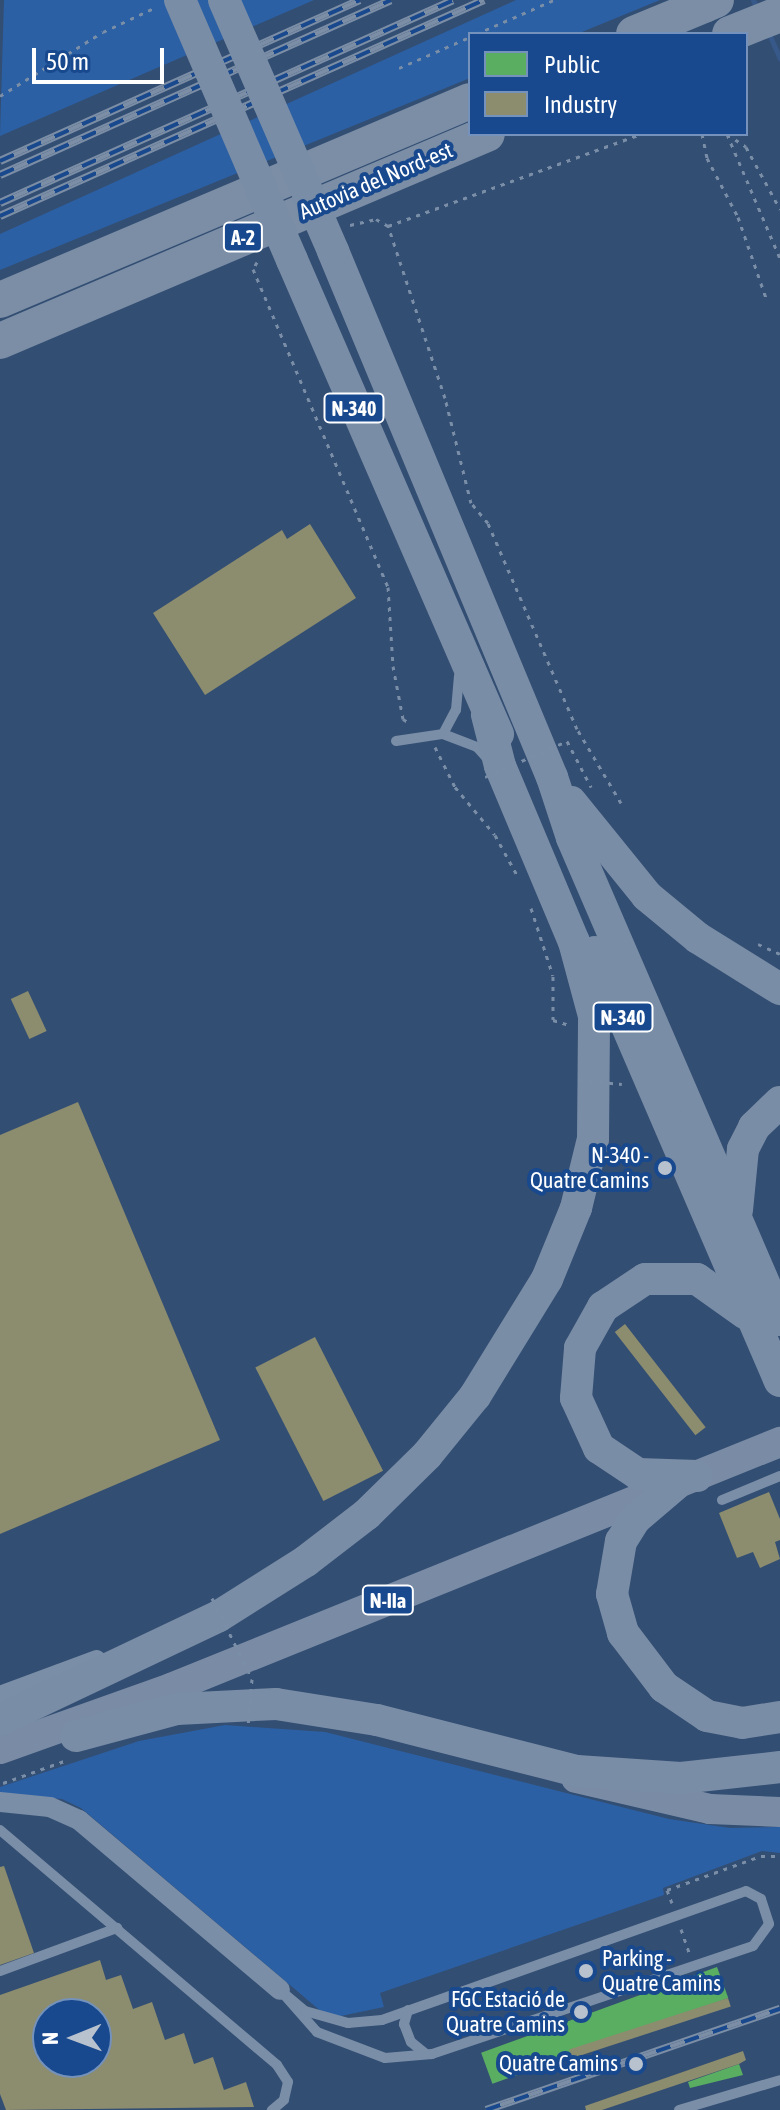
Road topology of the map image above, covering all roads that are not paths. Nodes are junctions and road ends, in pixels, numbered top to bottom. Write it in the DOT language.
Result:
graph roads {
  1 [pos="224,0"];
  2 [pos="710,3"];
  3 [pos="167,4"];
  4 [pos="780,14"];
  5 [pos="639,32"];
  6 [pos="735,32"];
  7 [pos="468,102"];
  8 [pos="482,136"];
  9 [pos="0,300"];
  10 [pos="0,341"];
  11 [pos="455,640"];
  12 [pos="487,715"];
  13 [pos="443,734"];
  14 [pos="396,741"];
  15 [pos="552,777"];
  16 [pos="532,887"];
  17 [pos="748,971"];
  18 [pos="780,978"];
  19 [pos="780,989"];
  20 [pos="780,1102"];
  21 [pos="737,1221"];
  22 [pos="767,1321"];
  23 [pos="780,1381"];
  24 [pos="780,1442"];
  25 [pos="780,1476"];
  26 [pos="686,1480"];
  27 [pos="722,1500"];
  28 [pos="152,1650"];
  29 [pos="171,1688"];
  30 [pos="0,1696"];
  31 [pos="780,1717"];
  32 [pos="0,1720"];
  33 [pos="76,1736"];
  34 [pos="0,1749"];
  35 [pos="0,1764"];
  36 [pos="544,1765"];
  37 [pos="780,1767"];
  38 [pos="0,1802"];
  39 [pos="780,1812"];
  40 [pos="0,1830"];
  41 [pos="117,1928"];
  42 [pos="0,1971"];
  43 [pos="280,1990"];
  44 [pos="408,2010"];
  45 [pos="426,2054"];
  46 [pos="780,2080"];
  47 [pos="272,2110"];
  48 [pos="679,2110"];
  1 -- 15 [label="highway, N-340, bridge"];
  2 -- 5 [label="highway"];
  3 -- 11 [label="highway, N-340, bridge"];
  4 -- 6 [label="highway"];
  7 -- 9 [label="highway, Autovia del Nord-est / A-2"];
  8 -- 10 [label="highway, Autovia del Nord-est / A-2"];
  11 -- 12 [label="highway, N-340"];
  11 -- 13 [label="lane"];
  12 -- 16 [label="highway"];
  12 -- 22 [label="highway, N-340"];
  13 -- 14 [label="lane"];
  13 -- 16 [label="lane"];
  15 -- 17 [label="highway"];
  15 -- 21 [label="highway, N-340"];
  16 -- 28 [label="highway"];
  17 -- 18 [label="highway"];
  17 -- 19 [label="highway"];
  20 -- 21 [label="highway"];
  21 -- 22 [label="highway, N-340"];
  22 -- 23 [label="highway, N-340"];
  22 -- 26 [label="highway"];
  24 -- 26 [label="main road, N-IIa"];
  25 -- 27 [label="lane"];
  26 -- 29 [label="main road, N-IIa"];
  26 -- 31 [label="highway"];
  28 -- 30 [label="street"];
  28 -- 32 [label="highway"];
  29 -- 33 [label="main road, N-IIa"];
  29 -- 34 [label="main road, N-IIa"];
  33 -- 35 [label="main road, N-IIa"];
  33 -- 36 [label="highway"];
  36 -- 37 [label="highway"];
  36 -- 39 [label="main road"];
  38 -- 43 [label="street"];
  40 -- 41 [label="lane"];
  41 -- 42 [label="lane"];
  41 -- 47 [label="lane"];
  43 -- 44 [label="lane"];
  43 -- 45 [label="lane"];
  44 -- 45 [label="lane"];
  44 -- 45 [label="lane"];
  46 -- 48 [label="lane"];
}
